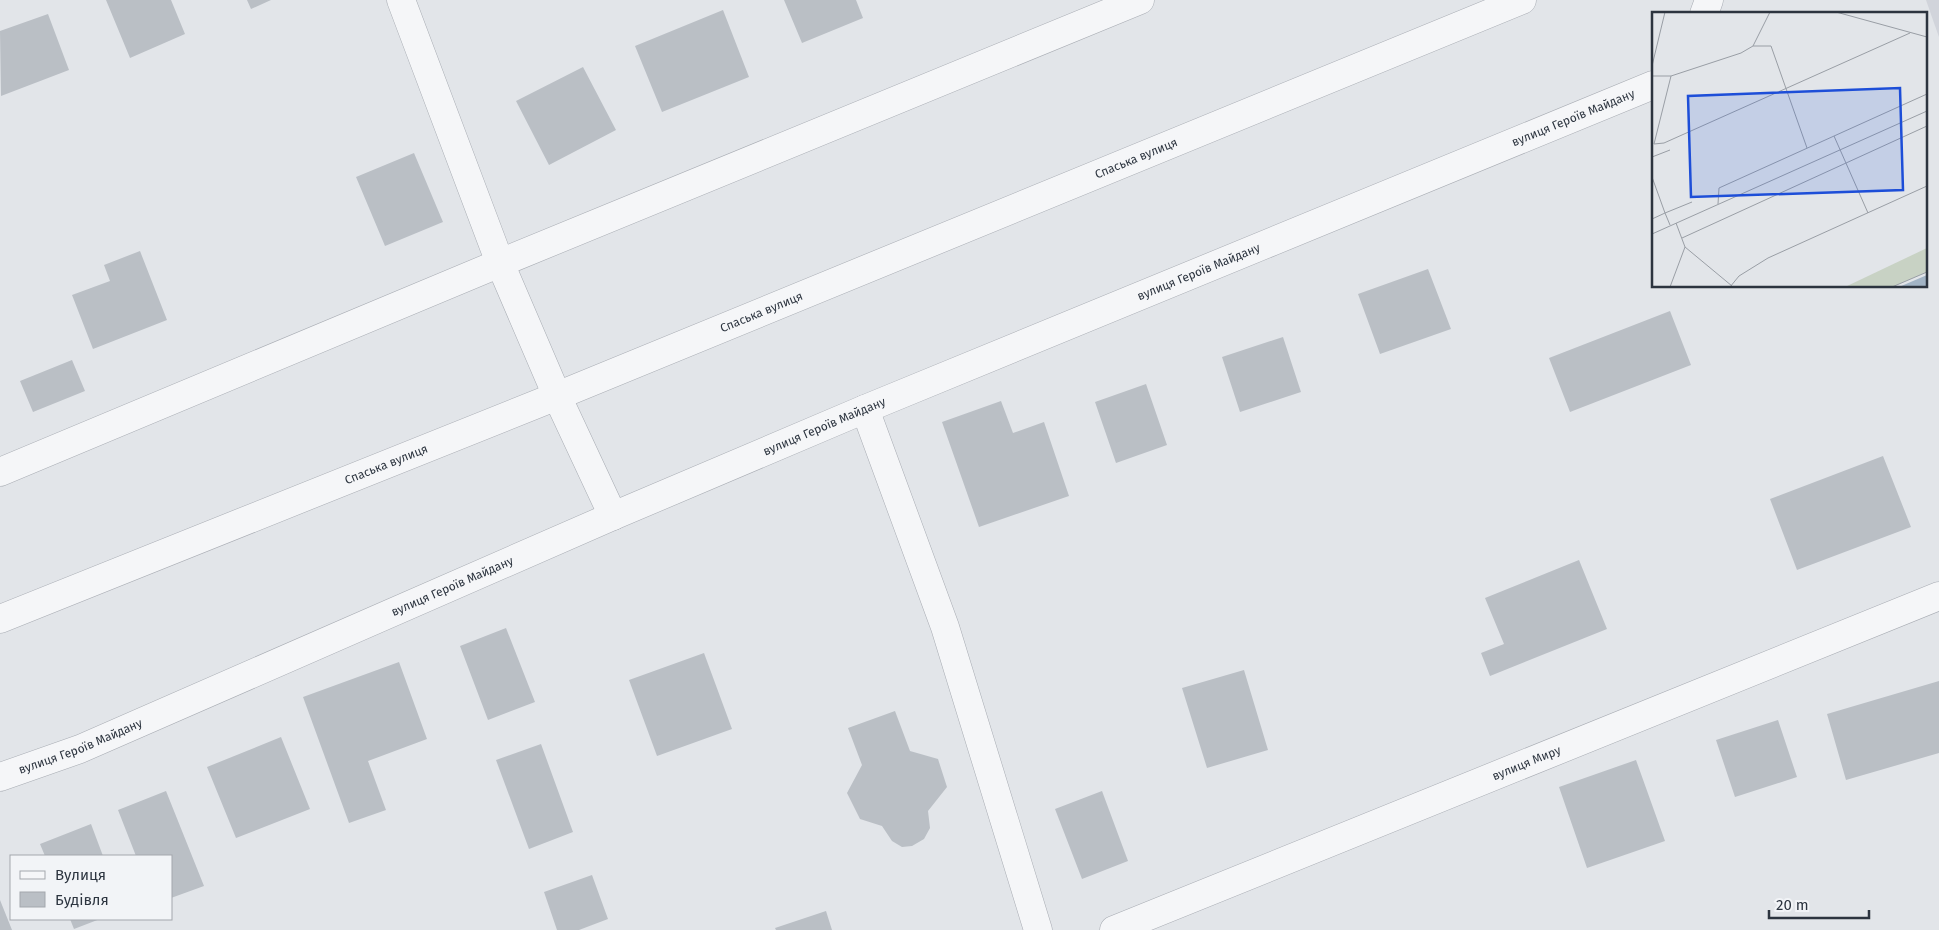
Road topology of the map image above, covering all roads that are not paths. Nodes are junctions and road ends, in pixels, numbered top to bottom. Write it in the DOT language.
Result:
graph roads {
  1 [pos="402,0"];
  2 [pos="1140,0"];
  3 [pos="1522,0"];
  4 [pos="1709,0"];
  5 [pos="1705,12"];
  6 [pos="1652,85"];
  7 [pos="500,262"];
  8 [pos="557,396"];
  9 [pos="865,409"];
  10 [pos="0,472"];
  11 [pos="613,516"];
  12 [pos="1939,596"];
  13 [pos="0,619"];
  14 [pos="0,777"];
  15 [pos="1038,930"];
  16 [pos="1114,930"];
  1 -- 7 [label="street"];
  2 -- 7 [label="street"];
  3 -- 8 [label="street, Спаська вулиця"];
  4 -- 5 [label="street"];
  6 -- 9 [label="street, вулиця Героїв Майдану"];
  7 -- 8 [label="street"];
  7 -- 10 [label="street"];
  8 -- 11 [label="street"];
  8 -- 13 [label="street, Спаська вулиця"];
  9 -- 11 [label="street, вулиця Героїв Майдану"];
  9 -- 15 [label="street"];
  11 -- 14 [label="street, вулиця Героїв Майдану"];
  12 -- 16 [label="street, вулиця Миру"];
}
